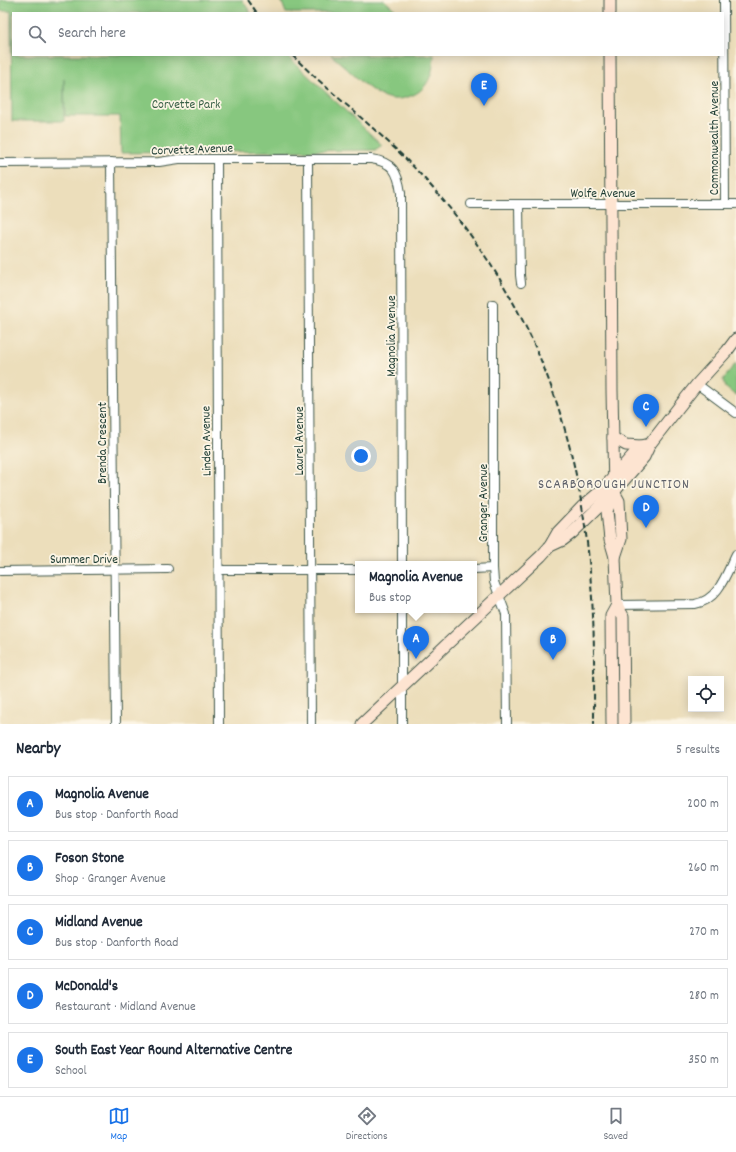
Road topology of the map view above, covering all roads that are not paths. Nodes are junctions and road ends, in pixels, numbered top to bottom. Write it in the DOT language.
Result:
graph roads {
  1 [pos="610,0"];
  2 [pos="724,0"];
  3 [pos="610,12"];
  4 [pos="610,56"];
  5 [pos="217,159"];
  6 [pos="308,159"];
  7 [pos="111,162"];
  8 [pos="385,162"];
  9 [pos="0,163"];
  10 [pos="471,204"];
  11 [pos="519,204"];
  12 [pos="611,204"];
  13 [pos="725,204"];
  14 [pos="736,204"];
  15 [pos="521,283"];
  16 [pos="493,304"];
  17 [pos="736,339"];
  18 [pos="697,384"];
  19 [pos="736,413"];
  20 [pos="613,438"];
  21 [pos="645,445"];
  22 [pos="614,475"];
  23 [pos="614,492"];
  24 [pos="550,546"];
  25 [pos="736,554"];
  26 [pos="402,561"];
  27 [pos="493,568"];
  28 [pos="477,569"];
  29 [pos="114,570"];
  30 [pos="168,570"];
  31 [pos="219,570"];
  32 [pos="355,570"];
  33 [pos="0,571"];
  34 [pos="310,571"];
  35 [pos="499,595"];
  36 [pos="617,605"];
  37 [pos="402,613"];
  38 [pos="402,686"];
  39 [pos="116,724"];
  40 [pos="219,724"];
  41 [pos="311,724"];
  42 [pos="362,724"];
  43 [pos="402,724"];
  44 [pos="507,724"];
  45 [pos="612,724"];
  46 [pos="624,724"];
  1 -- 3 [label="main road"];
  2 -- 13 [label="street, Commonwealth Avenue"];
  4 -- 12 [label="main road"];
  5 -- 6 [label="street, Corvette Avenue"];
  5 -- 7 [label="street, Corvette Avenue"];
  5 -- 31 [label="street, Linden Avenue"];
  6 -- 8 [label="street, Corvette Avenue"];
  6 -- 34 [label="street, Laurel Avenue"];
  7 -- 9 [label="street, Corvette Avenue"];
  7 -- 29 [label="street, Brenda Crescent"];
  8 -- 26 [label="street, Magnolia Avenue"];
  10 -- 11 [label="street, Wolfe Avenue"];
  11 -- 12 [label="street, Wolfe Avenue"];
  11 -- 15 [label="street"];
  12 -- 13 [label="street, Wolfe Avenue"];
  12 -- 20 [label="main road"];
  13 -- 14 [label="street, Wolfe Avenue"];
  16 -- 27 [label="street, Granger Avenue"];
  17 -- 18 [label="main road"];
  18 -- 19 [label="street"];
  18 -- 21 [label="main road"];
  20 -- 21 [label="main road"];
  20 -- 22 [label="main road"];
  21 -- 22 [label="main road"];
  21 -- 23 [label="main road"];
  22 -- 23 [label="main road"];
  22 -- 24 [label="main road"];
  23 -- 24 [label="main road"];
  23 -- 36 [label="main road"];
  24 -- 35 [label="main road"];
  25 -- 36 [label="street"];
  27 -- 28 [label="street"];
  27 -- 35 [label="street, Granger Avenue"];
  29 -- 30 [label="street, Summer Drive"];
  29 -- 33 [label="street, Summer Drive"];
  29 -- 39 [label="street, Brenda Crescent"];
  31 -- 34 [label="street"];
  31 -- 40 [label="street, Linden Avenue"];
  32 -- 34 [label="street"];
  34 -- 41 [label="street, Laurel Avenue"];
  35 -- 38 [label="main road"];
  35 -- 44 [label="street, Granger Avenue"];
  36 -- 45 [label="main road"];
  36 -- 46 [label="main road"];
  37 -- 38 [label="street"];
  38 -- 42 [label="main road"];
  38 -- 43 [label="street"];
}
